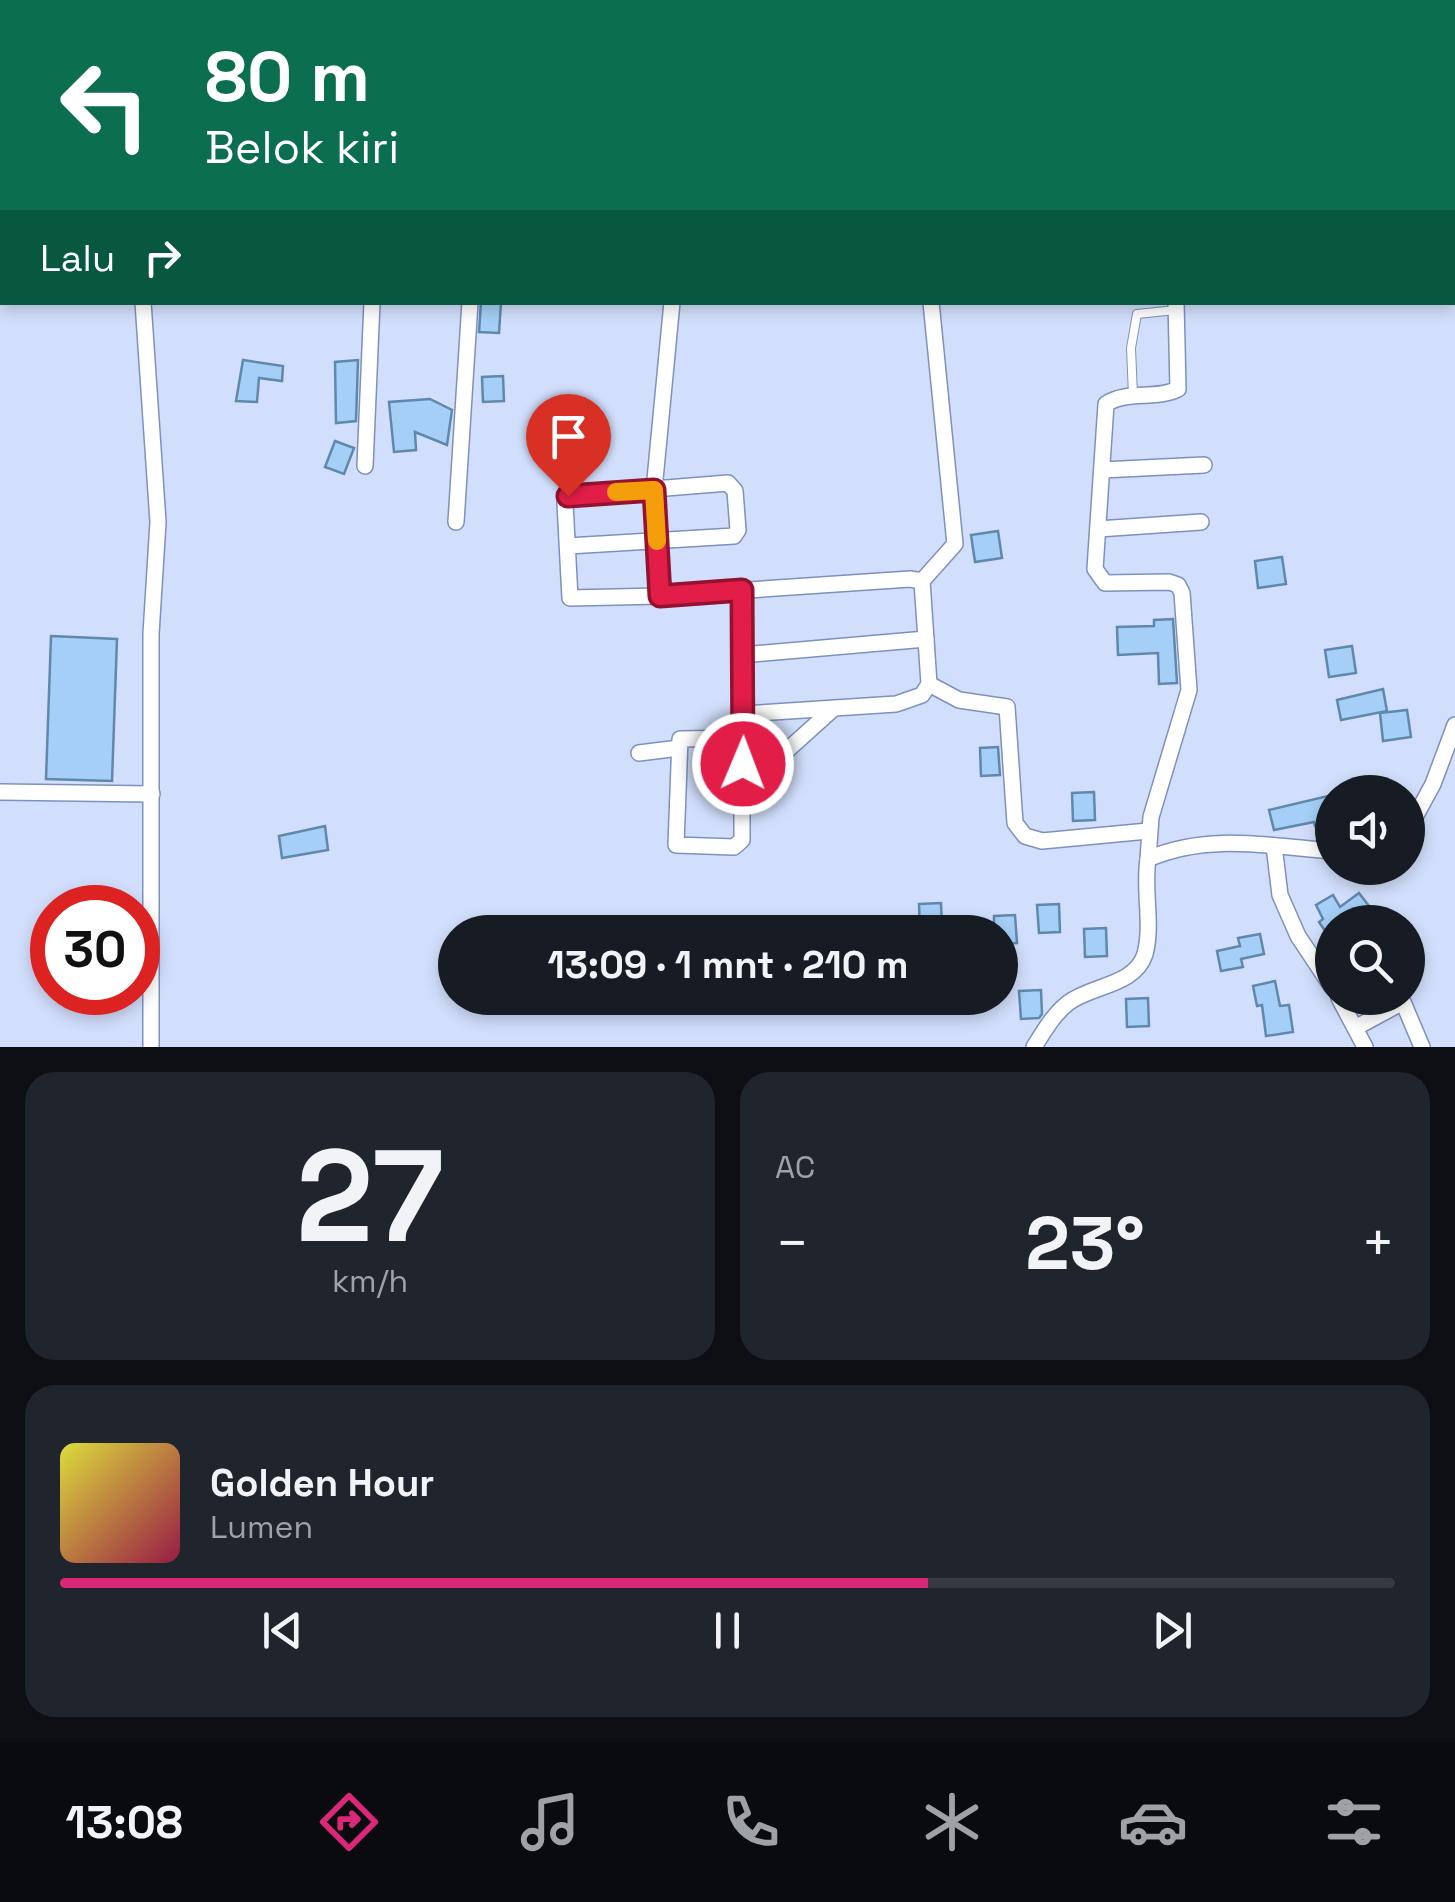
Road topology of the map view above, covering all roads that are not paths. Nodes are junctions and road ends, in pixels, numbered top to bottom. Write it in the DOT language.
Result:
graph roads {
  1 [pos="143,305"];
  2 [pos="372,305"];
  3 [pos="470,305"];
  4 [pos="672,305"];
  5 [pos="932,305"];
  6 [pos="1176,306"];
  7 [pos="1133,397"];
  8 [pos="364,466"];
  9 [pos="1204,466"];
  10 [pos="1102,470"];
  11 [pos="654,490"];
  12 [pos="456,522"];
  13 [pos="1200,522"];
  14 [pos="1098,529"];
  15 [pos="657,540"];
  16 [pos="568,546"];
  17 [pos="922,581"];
  18 [pos="742,590"];
  19 [pos="660,596"];
  20 [pos="926,640"];
  21 [pos="742,655"];
  22 [pos="929,684"];
  23 [pos="833,709"];
  24 [pos="744,714"];
  25 [pos="1455,725"];
  26 [pos="744,738"];
  27 [pos="679,748"];
  28 [pos="639,752"];
  29 [pos="742,790"];
  30 [pos="0,792"];
  31 [pos="152,794"];
  32 [pos="1425,799"];
  33 [pos="1148,831"];
  34 [pos="1274,846"];
  35 [pos="1315,850"];
  36 [pos="1148,860"];
  37 [pos="1315,960"];
  38 [pos="1348,1015"];
  39 [pos="1355,1028"];
  40 [pos="151,1047"];
  41 [pos="1034,1047"];
  42 [pos="1365,1047"];
  43 [pos="1422,1047"];
  1 -- 31 [label="street"];
  2 -- 8 [label="street"];
  3 -- 12 [label="street"];
  4 -- 11 [label="street"];
  5 -- 17 [label="street"];
  6 -- 7 [label="lane"];
  6 -- 7 [label="street"];
  7 -- 10 [label="street"];
  9 -- 10 [label="street"];
  10 -- 14 [label="street"];
  11 -- 15 [label="street"];
  11 -- 15 [label="street"];
  11 -- 16 [label="street"];
  13 -- 14 [label="street"];
  14 -- 33 [label="street"];
  15 -- 16 [label="street"];
  15 -- 19 [label="street"];
  16 -- 19 [label="street"];
  17 -- 18 [label="street"];
  17 -- 20 [label="street"];
  18 -- 19 [label="street"];
  18 -- 21 [label="street"];
  20 -- 21 [label="street"];
  20 -- 22 [label="street"];
  21 -- 24 [label="street"];
  22 -- 23 [label="street"];
  22 -- 33 [label="street"];
  23 -- 24 [label="street"];
  23 -- 29 [label="street"];
  24 -- 26 [label="street"];
  25 -- 32 [label="street"];
  26 -- 27 [label="street"];
  26 -- 29 [label="street"];
  27 -- 28 [label="street"];
  27 -- 29 [label="street"];
  30 -- 31 [label="street"];
  31 -- 40 [label="street"];
  33 -- 36 [label="street"];
  34 -- 35 [label="street"];
  34 -- 36 [label="street"];
  34 -- 37 [label="street"];
  36 -- 41 [label="street"];
  38 -- 39 [label="street"];
  39 -- 42 [label="street"];
  39 -- 43 [label="street"];
}
